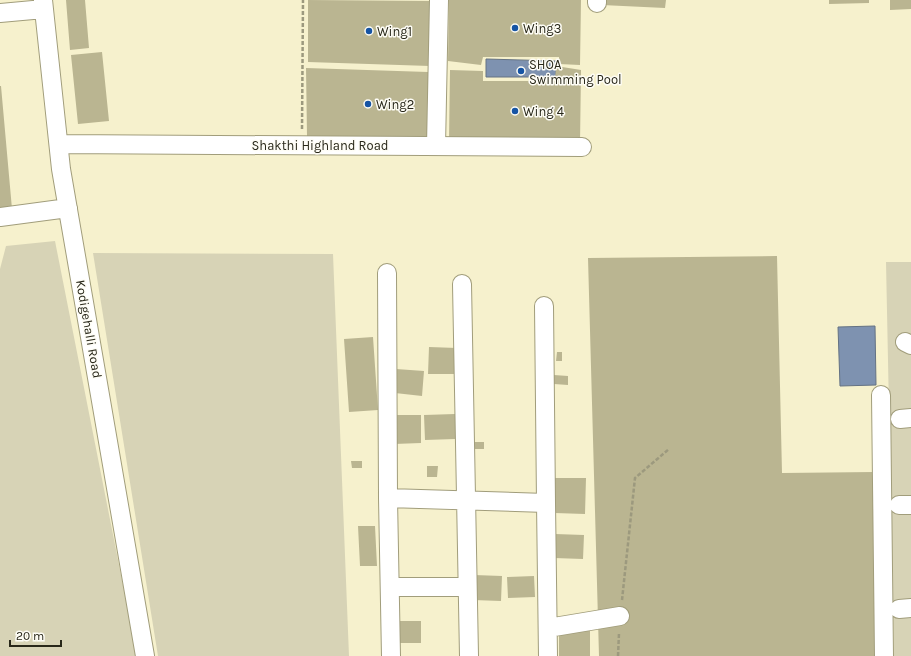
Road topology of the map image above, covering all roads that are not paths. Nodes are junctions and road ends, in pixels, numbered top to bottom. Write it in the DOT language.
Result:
graph roads {
  1 [pos="439,0"];
  2 [pos="44,5"];
  3 [pos="0,13"];
  4 [pos="59,144"];
  5 [pos="436,146"];
  6 [pos="582,147"];
  7 [pos="68,208"];
  8 [pos="0,217"];
  9 [pos="387,273"];
  10 [pos="462,284"];
  11 [pos="544,306"];
  12 [pos="881,395"];
  13 [pos="388,498"];
  14 [pos="466,500"];
  15 [pos="546,503"];
  16 [pos="390,587"];
  17 [pos="468,587"];
  18 [pos="620,616"];
  19 [pos="548,628"];
  20 [pos="145,656"];
  21 [pos="391,656"];
  22 [pos="468,656"];
  23 [pos="548,656"];
  24 [pos="884,656"];
  1 -- 5 [label="street"];
  2 -- 3 [label="street"];
  2 -- 4 [label="street, Kodigehalli Road"];
  4 -- 5 [label="street, Shakthi Highland Road"];
  4 -- 7 [label="street, Kodigehalli Road"];
  5 -- 6 [label="street, Shakthi Highland Road"];
  7 -- 8 [label="street"];
  7 -- 20 [label="street, Kodigehalli Road"];
  9 -- 13 [label="street"];
  10 -- 14 [label="street"];
  11 -- 15 [label="street"];
  12 -- 24 [label="street"];
  13 -- 14 [label="street"];
  13 -- 16 [label="street"];
  14 -- 15 [label="street"];
  14 -- 17 [label="street"];
  15 -- 19 [label="street"];
  16 -- 17 [label="street"];
  16 -- 21 [label="street"];
  17 -- 22 [label="street"];
  18 -- 19 [label="street"];
  19 -- 23 [label="street"];
}
